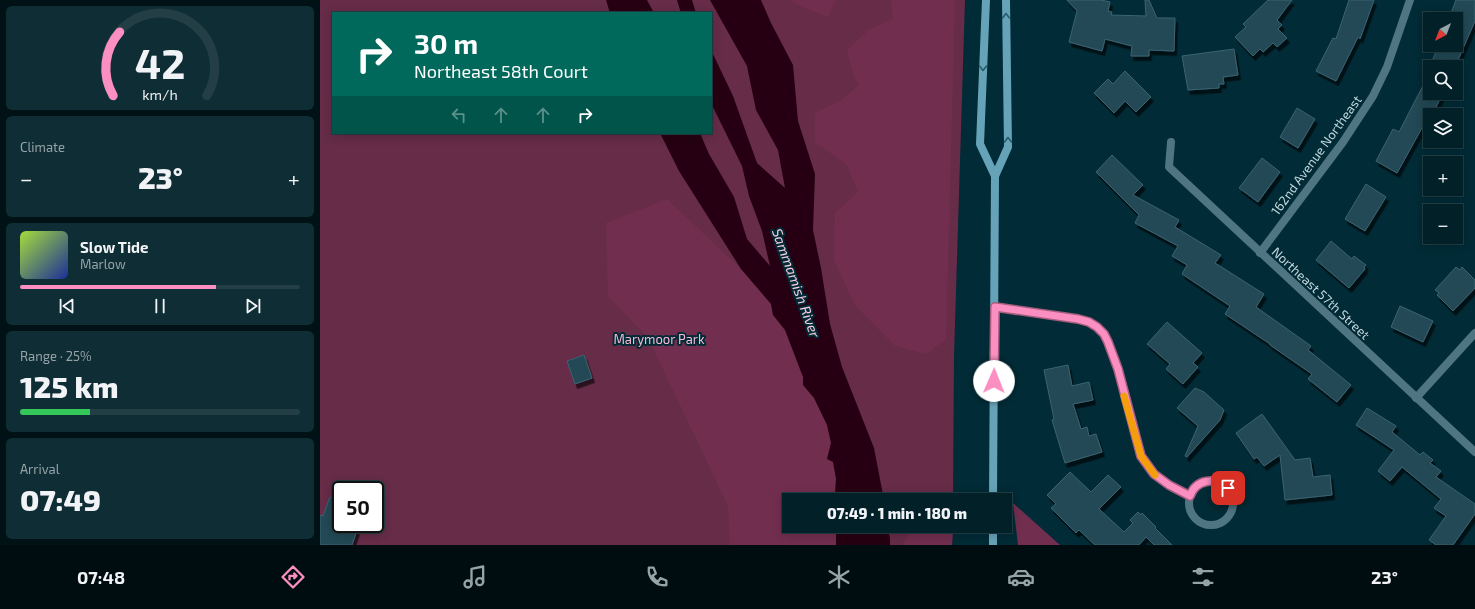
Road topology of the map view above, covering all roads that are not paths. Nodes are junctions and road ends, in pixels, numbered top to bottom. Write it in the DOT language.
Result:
graph roads {
  1 [pos="986,0"];
  2 [pos="1006,0"];
  3 [pos="1410,0"];
  4 [pos="1171,142"];
  5 [pos="995,176"];
  6 [pos="1260,253"];
  7 [pos="995,307"];
  8 [pos="1475,333"];
  9 [pos="1416,398"];
  10 [pos="1475,452"];
  11 [pos="993,493"];
  12 [pos="1190,496"];
  13 [pos="993,533"];
  14 [pos="993,545"];
  1 -- 5 [label="main road, one-way"];
  5 -- 2 [label="main road, one-way"];
  3 -- 6 [label="street, 162nd Avenue Northeast"];
  4 -- 6 [label="street, Northeast 57th Street"];
  5 -- 7 [label="main road"];
  6 -- 9 [label="street, Northeast 57th Street"];
  7 -- 11 [label="main road"];
  7 -- 12 [label="street"];
  8 -- 9 [label="street"];
  9 -- 10 [label="street, Northeast 57th Street"];
  12 -- 12 [label="street"];
  13 -- 14 [label="main road"];
}
